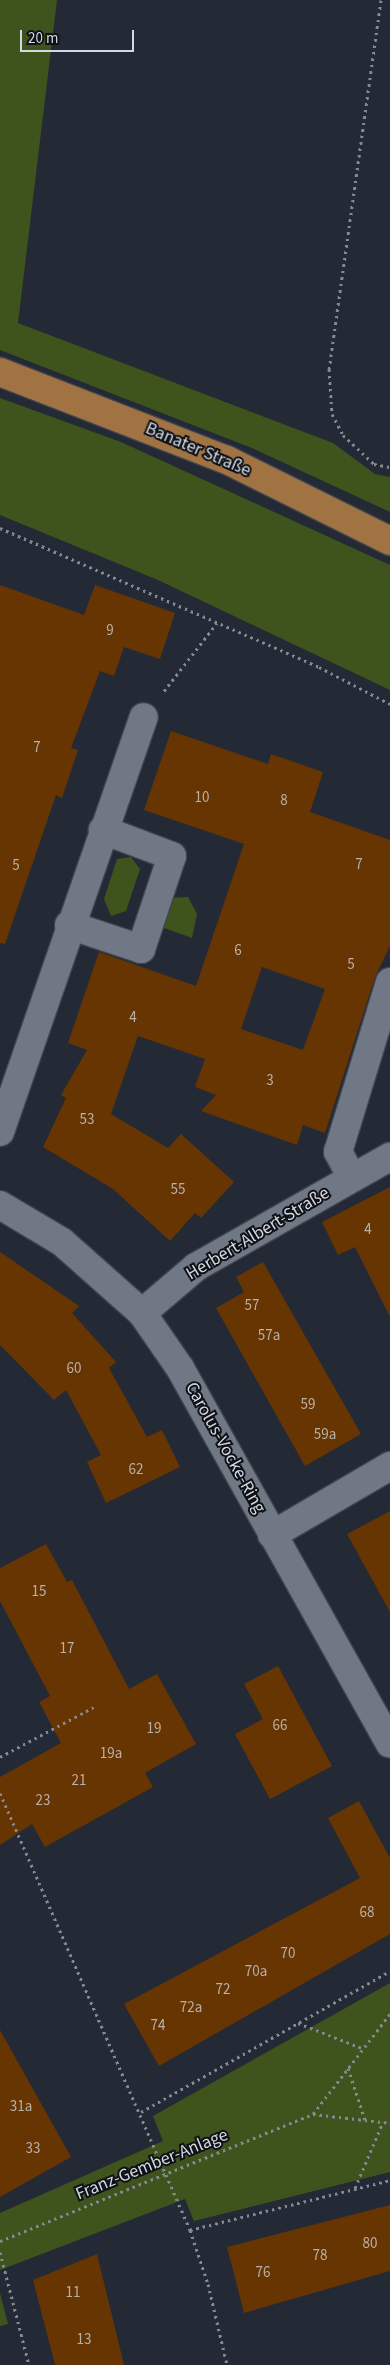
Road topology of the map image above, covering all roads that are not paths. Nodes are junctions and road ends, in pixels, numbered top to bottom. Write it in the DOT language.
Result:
graph roads {
  1 [pos="0,372"];
  2 [pos="390,541"];
  3 [pos="144,717"];
  4 [pos="103,830"];
  5 [pos="69,925"];
  6 [pos="390,982"];
  7 [pos="0,1132"];
  8 [pos="390,1157"];
  9 [pos="352,1178"];
  10 [pos="0,1205"];
  11 [pos="142,1313"];
  12 [pos="390,1466"];
  13 [pos="272,1535"];
  14 [pos="390,1743"];
  1 -- 2 [label="main road, Banater Straße"];
  3 -- 4 [label="street"];
  4 -- 5 [label="street"];
  4 -- 5 [label="street"];
  5 -- 7 [label="street"];
  6 -- 9 [label="street"];
  8 -- 9 [label="street, Herbert-Albert-Straße"];
  9 -- 11 [label="street, Herbert-Albert-Straße"];
  10 -- 11 [label="street, Carolus-Vocke-Ring"];
  11 -- 13 [label="street, Carolus-Vocke-Ring"];
  12 -- 13 [label="street"];
  13 -- 14 [label="street, Carolus-Vocke-Ring"];
}
